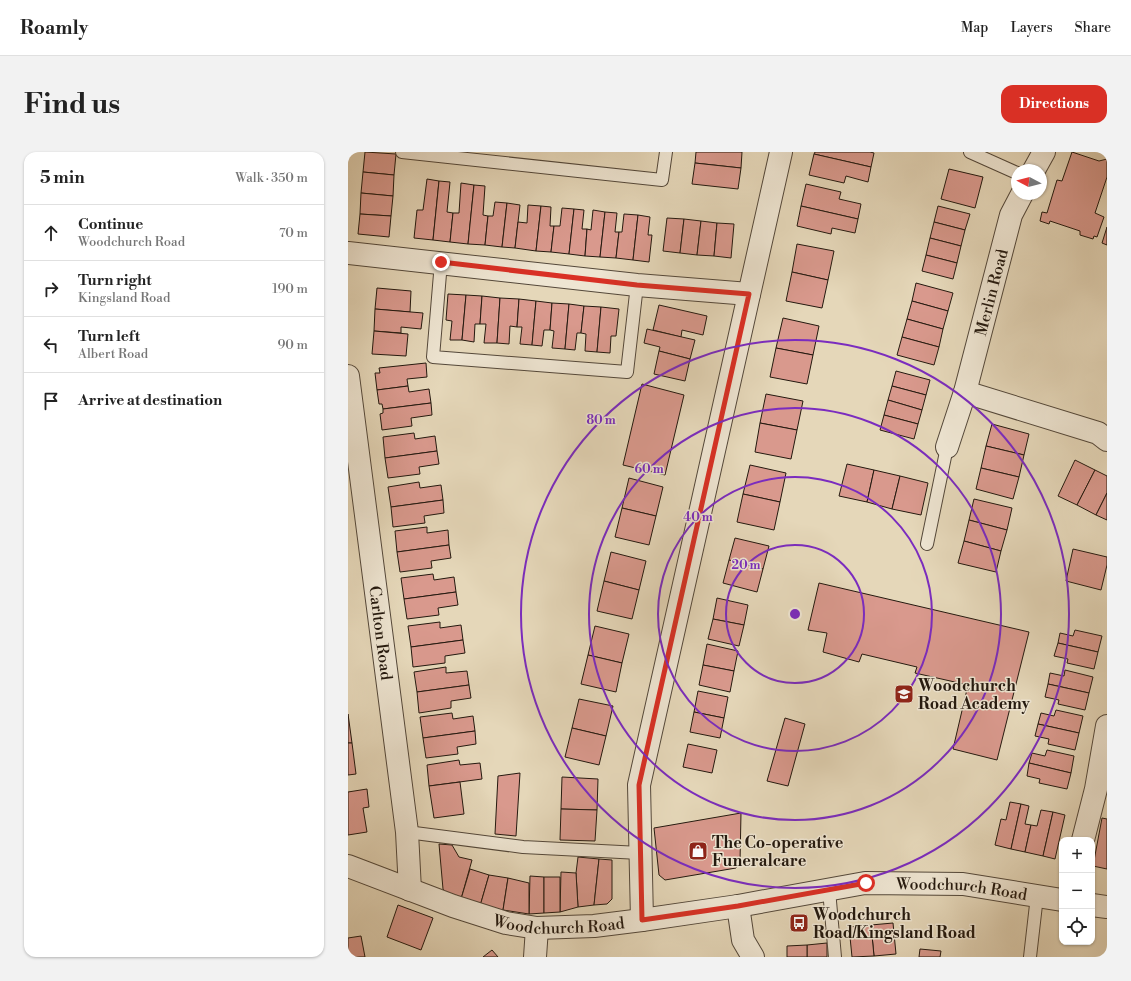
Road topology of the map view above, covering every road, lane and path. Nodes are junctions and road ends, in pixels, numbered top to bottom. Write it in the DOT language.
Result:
graph roads {
  1 [pos="402,152"];
  2 [pos="666,152"];
  3 [pos="781,152"];
  4 [pos="970,152"];
  5 [pos="1044,152"];
  6 [pos="1037,164"];
  7 [pos="1011,170"];
  8 [pos="1019,200"];
  9 [pos="348,253"];
  10 [pos="441,262"];
  11 [pos="637,285"];
  12 [pos="749,294"];
  13 [pos="348,376"];
  14 [pos="965,392"];
  15 [pos="1107,440"];
  16 [pos="947,447"];
  17 [pos="927,544"];
  18 [pos="1107,726"];
  19 [pos="1102,790"];
  20 [pos="407,832"];
  21 [pos="1084,837"];
  22 [pos="640,853"];
  23 [pos="348,866"];
  24 [pos="410,890"];
  25 [pos="829,890"];
  26 [pos="1037,896"];
  27 [pos="1059,900"];
  28 [pos="1095,905"];
  29 [pos="738,906"];
  30 [pos="1107,907"];
  31 [pos="642,920"];
  32 [pos="537,928"];
  33 [pos="535,957"];
  34 [pos="753,957"];
  35 [pos="835,957"];
  36 [pos="1030,957"];
  1 -- 2 [label="lane"];
  3 -- 12 [label="street"];
  4 -- 7 [label="lane"];
  5 -- 6 [label="street"];
  8 -- 14 [label="street, Merlin Road"];
  9 -- 10 [label="street"];
  10 -- 11 [label="street"];
  10 -- 11 [label="lane"];
  11 -- 12 [label="street"];
  12 -- 22 [label="street"];
  13 -- 20 [label="street, Carlton Road"];
  14 -- 15 [label="street"];
  14 -- 16 [label="street, Merlin Road"];
  16 -- 17 [label="lane"];
  18 -- 19 [label="street"];
  19 -- 21 [label="street"];
  20 -- 22 [label="lane"];
  20 -- 24 [label="street, Carlton Road"];
  22 -- 31 [label="street"];
  23 -- 24 [label="street, Woodchurch Road"];
  24 -- 32 [label="street, Woodchurch Road"];
  25 -- 26 [label="street, Woodchurch Road"];
  25 -- 29 [label="street, Woodchurch Road"];
  25 -- 35 [label="lane"];
  26 -- 27 [label="street, Woodchurch Road"];
  26 -- 36 [label="lane"];
  28 -- 30 [label="street"];
  29 -- 31 [label="street, Woodchurch Road"];
  29 -- 34 [label="street"];
  31 -- 32 [label="street, Woodchurch Road"];
  32 -- 33 [label="street"];
}
